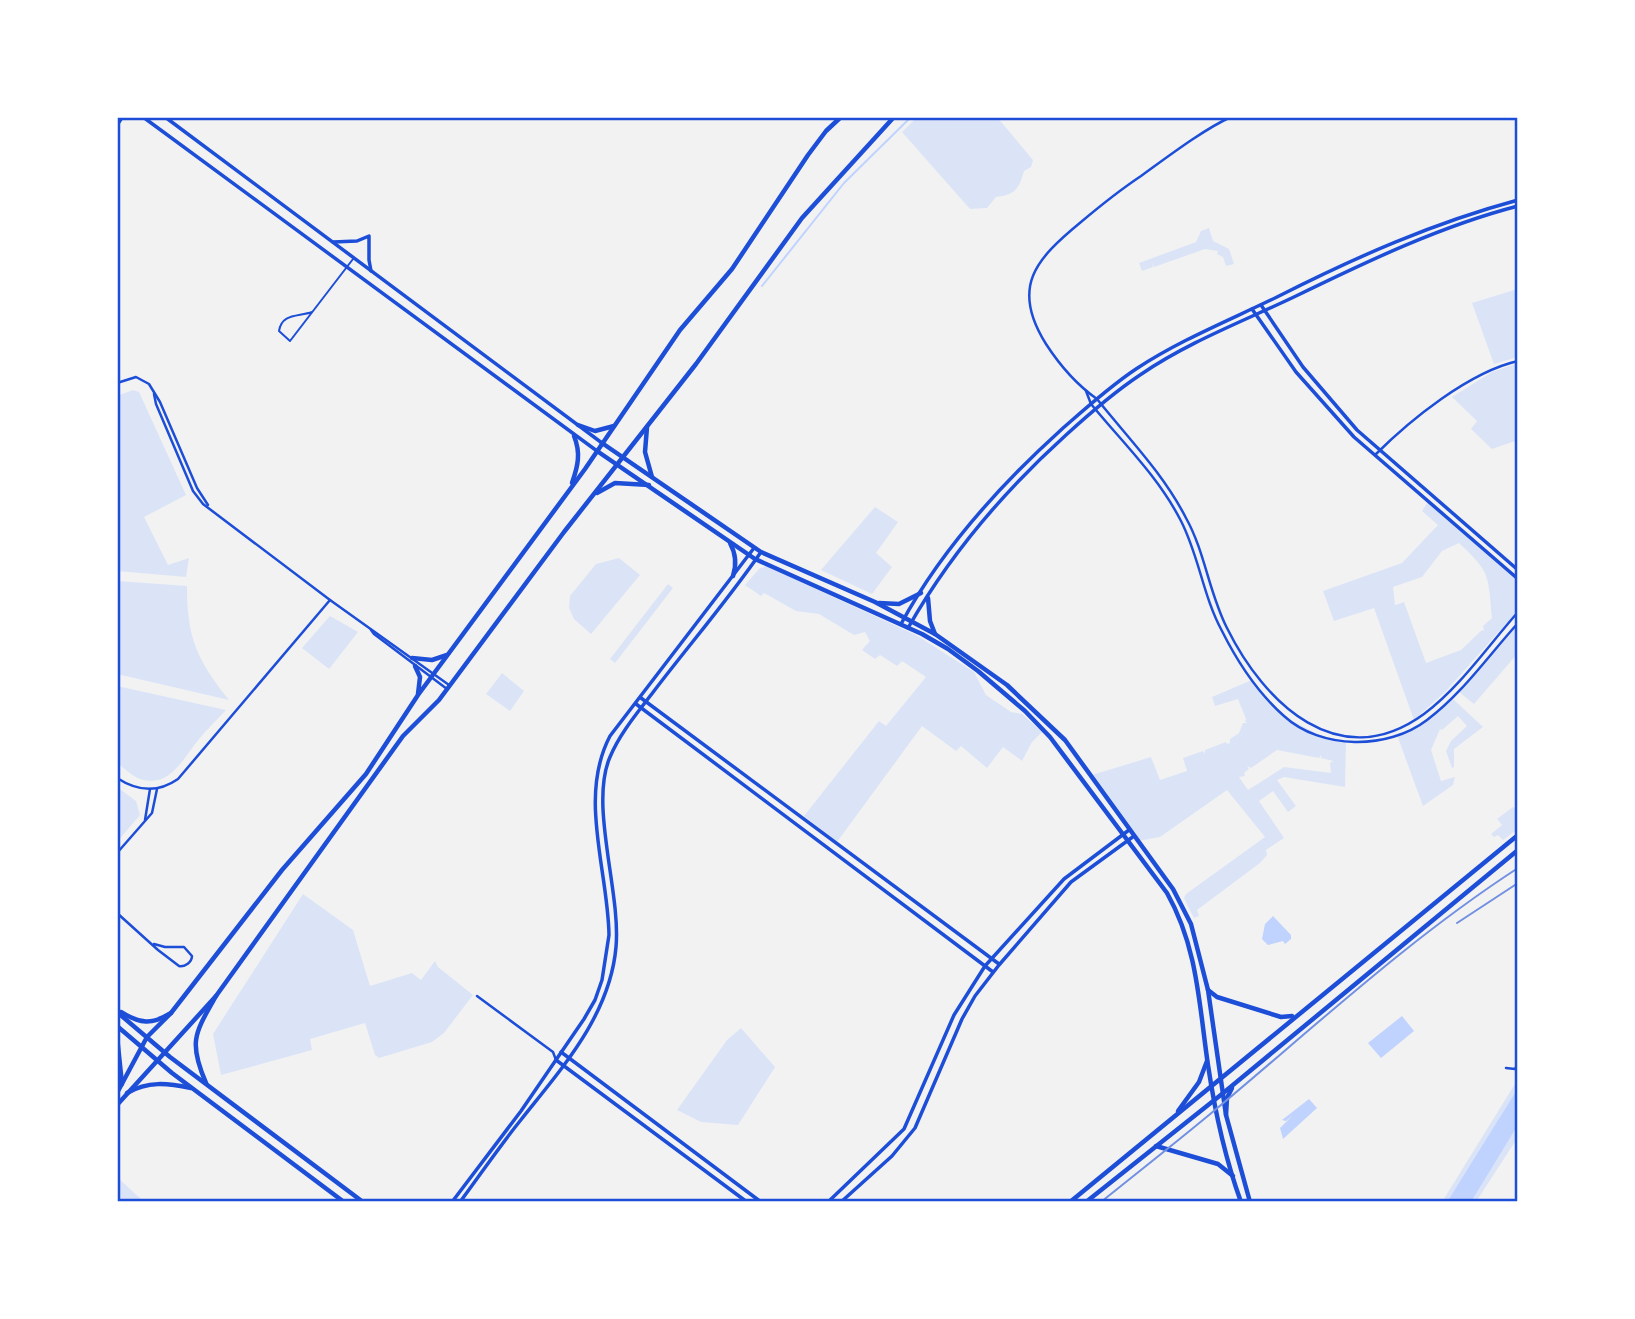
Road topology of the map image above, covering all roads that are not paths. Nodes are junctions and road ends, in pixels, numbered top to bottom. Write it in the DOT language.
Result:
graph roads {
  1 [pos="123,117"];
  2 [pos="143,117"];
  3 [pos="165,117"];
  4 [pos="841,117"];
  5 [pos="894,117"];
  6 [pos="1231,117"];
  7 [pos="117,125"];
  8 [pos="1518,200"];
  9 [pos="1518,206"];
  10 [pos="331,242"];
  11 [pos="353,258"];
  12 [pos="346,268"];
  13 [pos="372,272"];
  14 [pos="1261,305"];
  15 [pos="1252,309"];
  16 [pos="312,312"];
  17 [pos="1264,312"];
  18 [pos="1256,316"];
  19 [pos="1518,361"];
  20 [pos="117,383"];
  21 [pos="1086,391"];
  22 [pos="1097,399"];
  23 [pos="1091,404"];
  24 [pos="1101,404"];
  25 [pos="1095,409"];
  26 [pos="649,423"];
  27 [pos="617,424"];
  28 [pos="578,425"];
  29 [pos="574,436"];
  30 [pos="602,443"];
  31 [pos="1380,450"];
  32 [pos="597,451"];
  33 [pos="1375,455"];
  34 [pos="622,457"];
  35 [pos="617,464"];
  36 [pos="652,478"];
  37 [pos="650,485"];
  38 [pos="571,487"];
  39 [pos="590,499"];
  40 [pos="730,543"];
  41 [pos="754,548"];
  42 [pos="761,552"];
  43 [pos="749,556"];
  44 [pos="755,559"];
  45 [pos="1518,570"];
  46 [pos="733,576"];
  47 [pos="1518,579"];
  48 [pos="920,593"];
  49 [pos="928,598"];
  50 [pos="330,600"];
  51 [pos="875,602"];
  52 [pos="1518,612"];
  53 [pos="904,618"];
  54 [pos="912,622"];
  55 [pos="1518,623"];
  56 [pos="901,624"];
  57 [pos="908,628"];
  58 [pos="371,630"];
  59 [pos="935,634"];
  60 [pos="448,654"];
  61 [pos="412,658"];
  62 [pos="415,666"];
  63 [pos="433,676"];
  64 [pos="448,687"];
  65 [pos="418,695"];
  66 [pos="641,698"];
  67 [pos="646,702"];
  68 [pos="636,705"];
  69 [pos="641,708"];
  70 [pos="117,778"];
  71 [pos="150,789"];
  72 [pos="156,789"];
  73 [pos="145,820"];
  74 [pos="1129,830"];
  75 [pos="1123,835"];
  76 [pos="1518,835"];
  77 [pos="1134,836"];
  78 [pos="1127,841"];
  79 [pos="1518,850"];
  80 [pos="846,851"];
  81 [pos="117,853"];
  82 [pos="840,858"];
  83 [pos="1176,894"];
  84 [pos="1169,898"];
  85 [pos="117,913"];
  86 [pos="964,939"];
  87 [pos="154,944"];
  88 [pos="959,947"];
  89 [pos="992,959"];
  90 [pos="999,965"];
  91 [pos="985,967"];
  92 [pos="993,972"];
  93 [pos="1208,990"];
  94 [pos="216,996"];
  95 [pos="477,996"];
  96 [pos="117,1011"];
  97 [pos="172,1013"];
  98 [pos="1296,1015"];
  99 [pos="117,1026"];
  100 [pos="117,1036"];
  101 [pos="147,1037"];
  102 [pos="141,1046"];
  103 [pos="940,1048"];
  104 [pos="949,1050"];
  105 [pos="164,1052"];
  106 [pos="553,1052"];
  107 [pos="561,1052"];
  108 [pos="569,1058"];
  109 [pos="556,1060"];
  110 [pos="158,1061"];
  111 [pos="1207,1061"];
  112 [pos="1518,1064"];
  113 [pos="564,1066"];
  114 [pos="1506,1068"];
  115 [pos="927,1079"];
  116 [pos="1219,1080"];
  117 [pos="936,1081"];
  118 [pos="1237,1082"];
  119 [pos="206,1083"];
  120 [pos="122,1084"];
  121 [pos="1211,1086"];
  122 [pos="195,1089"];
  123 [pos="117,1093"];
  124 [pos="127,1093"];
  125 [pos="1222,1094"];
  126 [pos="1213,1101"];
  127 [pos="117,1105"];
  128 [pos="1176,1115"];
  129 [pos="1226,1115"];
  130 [pos="1156,1146"];
  131 [pos="1233,1175"];
  132 [pos="344,1202"];
  133 [pos="363,1202"];
  134 [pos="452,1202"];
  135 [pos="460,1202"];
  136 [pos="747,1202"];
  137 [pos="761,1202"];
  138 [pos="828,1202"];
  139 [pos="841,1202"];
  140 [pos="1070,1202"];
  141 [pos="1086,1202"];
  142 [pos="1241,1202"];
  143 [pos="1250,1202"];
  1 -- 7 [label="street"];
  2 -- 12 [label="street"];
  3 -- 10 [label="street"];
  4 -- 27 [label="main road"];
  5 -- 26 [label="main road"];
  6 -- 21 [label="street"];
  8 -- 14 [label="street"];
  9 -- 17 [label="street"];
  10 -- 11 [label="street"];
  10 -- 13 [label="street"];
  11 -- 12 [label="lane"];
  11 -- 13 [label="street"];
  12 -- 16 [label="lane"];
  12 -- 29 [label="street"];
  13 -- 28 [label="street"];
  14 -- 15 [label="street"];
  14 -- 17 [label="street"];
  15 -- 18 [label="street"];
  15 -- 22 [label="street"];
  16 -- 16 [label="lane"];
  17 -- 18 [label="street"];
  17 -- 31 [label="street"];
  18 -- 24 [label="street"];
  18 -- 33 [label="street"];
  19 -- 31 [label="street"];
  20 -- 50 [label="street"];
  21 -- 22 [label="street"];
  21 -- 23 [label="street"];
  22 -- 23 [label="street"];
  22 -- 24 [label="street"];
  23 -- 25 [label="street"];
  23 -- 48 [label="street"];
  24 -- 25 [label="street"];
  24 -- 52 [label="street"];
  25 -- 49 [label="street"];
  25 -- 55 [label="street"];
  26 -- 34 [label="main road"];
  26 -- 36 [label="main road"];
  27 -- 28 [label="main road"];
  27 -- 30 [label="main road"];
  28 -- 30 [label="street"];
  29 -- 32 [label="street"];
  29 -- 38 [label="main road"];
  30 -- 32 [label="main road"];
  30 -- 34 [label="main road"];
  31 -- 33 [label="street"];
  31 -- 45 [label="street"];
  32 -- 35 [label="main road"];
  32 -- 38 [label="main road"];
  33 -- 47 [label="street"];
  34 -- 35 [label="main road"];
  34 -- 36 [label="main road"];
  35 -- 37 [label="main road"];
  35 -- 39 [label="main road"];
  36 -- 41 [label="main road"];
  37 -- 39 [label="main road"];
  37 -- 40 [label="main road"];
  38 -- 60 [label="main road"];
  39 -- 64 [label="main road"];
  40 -- 43 [label="main road"];
  40 -- 46 [label="main road"];
  41 -- 42 [label="main road"];
  41 -- 43 [label="street"];
  42 -- 44 [label="street"];
  42 -- 51 [label="main road"];
  43 -- 44 [label="main road"];
  43 -- 46 [label="street"];
  44 -- 56 [label="main road"];
  44 -- 67 [label="street"];
  46 -- 66 [label="street"];
  48 -- 51 [label="main road"];
  48 -- 53 [label="street"];
  49 -- 54 [label="street"];
  49 -- 59 [label="main road"];
  50 -- 58 [label="street"];
  50 -- 72 [label="street"];
  51 -- 53 [label="main road"];
  53 -- 54 [label="main road"];
  53 -- 56 [label="street"];
  54 -- 57 [label="street"];
  54 -- 59 [label="main road"];
  56 -- 57 [label="main road"];
  57 -- 75 [label="main road"];
  58 -- 61 [label="street"];
  58 -- 62 [label="street"];
  59 -- 74 [label="main road"];
  60 -- 61 [label="main road"];
  60 -- 63 [label="main road"];
  61 -- 63 [label="street"];
  62 -- 63 [label="street"];
  62 -- 65 [label="main road"];
  63 -- 64 [label="street"];
  63 -- 65 [label="main road"];
  64 -- 94 [label="main road"];
  65 -- 97 [label="main road"];
  66 -- 67 [label="street"];
  66 -- 68 [label="street"];
  67 -- 69 [label="street"];
  67 -- 80 [label="street"];
  68 -- 69 [label="street"];
  68 -- 107 [label="street"];
  69 -- 82 [label="street"];
  69 -- 108 [label="street"];
  70 -- 71 [label="street"];
  71 -- 72 [label="street"];
  71 -- 73 [label="street"];
  72 -- 73 [label="street"];
  73 -- 81 [label="street"];
  74 -- 75 [label="street"];
  74 -- 77 [label="main road"];
  75 -- 78 [label="main road"];
  75 -- 89 [label="street"];
  76 -- 98 [label="main road"];
  77 -- 78 [label="street"];
  77 -- 83 [label="main road"];
  78 -- 84 [label="main road"];
  78 -- 90 [label="street"];
  79 -- 118 [label="main road"];
  80 -- 82 [label="street"];
  80 -- 86 [label="street"];
  82 -- 88 [label="street"];
  83 -- 84 [label="main road"];
  83 -- 93 [label="main road"];
  84 -- 111 [label="main road"];
  85 -- 87 [label="street"];
  86 -- 88 [label="street"];
  86 -- 89 [label="street"];
  87 -- 87 [label="street"];
  88 -- 91 [label="street"];
  89 -- 90 [label="street"];
  89 -- 91 [label="street"];
  90 -- 92 [label="street"];
  91 -- 92 [label="street"];
  91 -- 103 [label="street"];
  92 -- 104 [label="street"];
  93 -- 98 [label="main road"];
  93 -- 116 [label="main road"];
  94 -- 105 [label="main road"];
  94 -- 119 [label="main road"];
  95 -- 106 [label="street"];
  96 -- 97 [label="main road"];
  96 -- 101 [label="main road"];
  97 -- 101 [label="main road"];
  98 -- 116 [label="main road"];
  99 -- 102 [label="main road"];
  100 -- 120 [label="main road"];
  101 -- 102 [label="main road"];
  101 -- 105 [label="main road"];
  102 -- 110 [label="main road"];
  102 -- 120 [label="main road"];
  103 -- 104 [label="street"];
  103 -- 115 [label="street"];
  104 -- 117 [label="street"];
  105 -- 110 [label="main road"];
  105 -- 119 [label="main road"];
  106 -- 107 [label="street"];
  106 -- 109 [label="street"];
  107 -- 108 [label="street"];
  107 -- 109 [label="street"];
  108 -- 113 [label="street"];
  108 -- 137 [label="street"];
  109 -- 113 [label="street"];
  109 -- 134 [label="street"];
  110 -- 122 [label="main road"];
  110 -- 124 [label="main road"];
  111 -- 121 [label="main road"];
  111 -- 128 [label="main road"];
  112 -- 114 [label="street"];
  113 -- 135 [label="street"];
  113 -- 136 [label="street"];
  115 -- 117 [label="street"];
  115 -- 138 [label="street"];
  116 -- 121 [label="main road"];
  116 -- 125 [label="main road"];
  117 -- 139 [label="street"];
  118 -- 125 [label="main road"];
  118 -- 129 [label="main road"];
  119 -- 133 [label="main road"];
  120 -- 123 [label="main road"];
  121 -- 126 [label="main road"];
  121 -- 128 [label="main road"];
  122 -- 124 [label="main road"];
  122 -- 132 [label="main road"];
  124 -- 127 [label="main road"];
  125 -- 126 [label="main road"];
  125 -- 129 [label="main road"];
  126 -- 130 [label="main road"];
  126 -- 131 [label="main road"];
  128 -- 140 [label="main road"];
  129 -- 143 [label="main road"];
  130 -- 131 [label="main road"];
  130 -- 141 [label="main road"];
  131 -- 142 [label="main road"];
}
